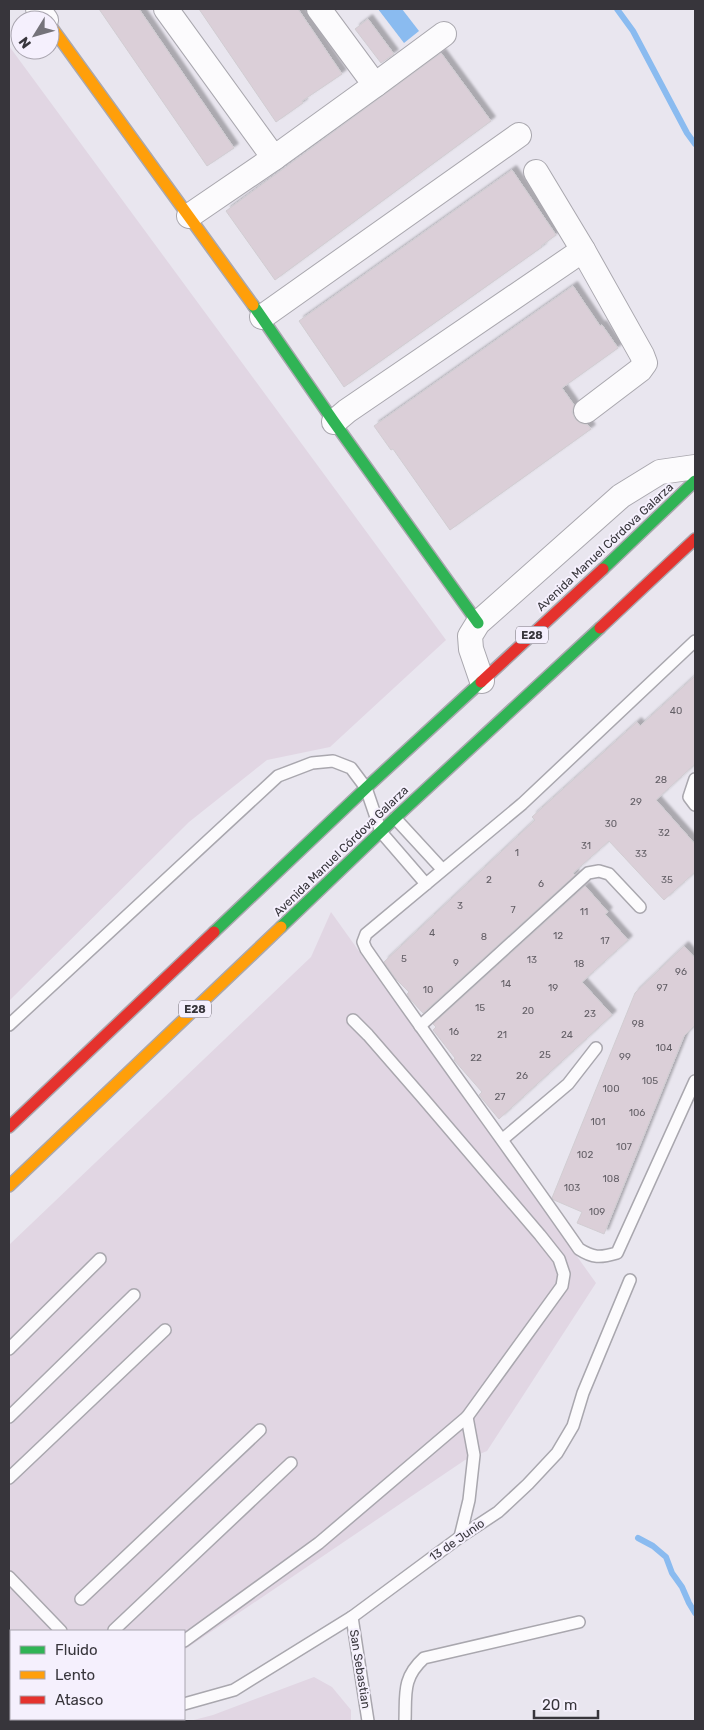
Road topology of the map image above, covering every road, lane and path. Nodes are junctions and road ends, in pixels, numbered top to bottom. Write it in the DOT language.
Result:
graph roads {
  1 [pos="166,9"];
  2 [pos="319,9"];
  3 [pos="444,34"];
  4 [pos="60,39"];
  5 [pos="375,85"];
  6 [pos="519,135"];
  7 [pos="274,158"];
  8 [pos="536,172"];
  9 [pos="189,216"];
  10 [pos="583,250"];
  11 [pos="262,317"];
  12 [pos="586,411"];
  13 [pos="334,422"];
  14 [pos="695,467"];
  15 [pos="695,481"];
  16 [pos="695,540"];
  17 [pos="478,623"];
  18 [pos="695,641"];
  19 [pos="482,681"];
  20 [pos="695,779"];
  21 [pos="366,788"];
  22 [pos="695,805"];
  23 [pos="395,818"];
  24 [pos="381,832"];
  25 [pos="442,869"];
  26 [pos="426,884"];
  27 [pos="640,907"];
  28 [pos="353,1020"];
  29 [pos="9,1026"];
  30 [pos="420,1026"];
  31 [pos="596,1048"];
  32 [pos="695,1081"];
  33 [pos="9,1127"];
  34 [pos="503,1139"];
  35 [pos="9,1186"];
  36 [pos="100,1259"];
  37 [pos="630,1280"];
  38 [pos="134,1295"];
  39 [pos="165,1330"];
  40 [pos="9,1349"];
  41 [pos="9,1417"];
  42 [pos="467,1417"];
  43 [pos="260,1430"];
  44 [pos="290,1463"];
  45 [pos="9,1478"];
  46 [pos="460,1537"];
  47 [pos="9,1576"];
  48 [pos="81,1599"];
  49 [pos="352,1617"];
  50 [pos="579,1622"];
  51 [pos="60,1630"];
  52 [pos="114,1630"];
  53 [pos="185,1640"];
  54 [pos="185,1704"];
  55 [pos="368,1721"];
  56 [pos="405,1721"];
  1 -- 7 [label="street"];
  2 -- 5 [label="street"];
  3 -- 5 [label="street"];
  4 -- 9 [label="main road"];
  5 -- 7 [label="street"];
  6 -- 11 [label="street"];
  7 -- 9 [label="street"];
  8 -- 10 [label="street"];
  9 -- 11 [label="main road"];
  10 -- 12 [label="street"];
  10 -- 13 [label="street"];
  11 -- 13 [label="main road"];
  13 -- 17 [label="main road"];
  14 -- 17 [label="street"];
  15 -- 19 [label="main road, Avenida Manuel Córdova Galarza / E28"];
  16 -- 23 [label="main road, Avenida Manuel Córdova Galarza / E28"];
  17 -- 19 [label="street"];
  18 -- 25 [label="lane"];
  19 -- 21 [label="main road, Avenida Manuel Córdova Galarza / E28"];
  20 -- 22 [label="lane"];
  21 -- 24 [label="lane"];
  21 -- 29 [label="lane"];
  21 -- 33 [label="main road, Avenida Manuel Córdova Galarza / E28"];
  23 -- 24 [label="main road, Avenida Manuel Córdova Galarza / E28"];
  23 -- 25 [label="lane"];
  24 -- 26 [label="lane"];
  24 -- 35 [label="main road, Avenida Manuel Córdova Galarza / E28"];
  25 -- 26 [label="lane"];
  26 -- 30 [label="lane"];
  27 -- 30 [label="lane"];
  28 -- 42 [label="lane"];
  30 -- 34 [label="lane"];
  31 -- 34 [label="lane"];
  32 -- 34 [label="lane"];
  36 -- 40 [label="lane"];
  37 -- 46 [label="lane, 13 de Junio"];
  38 -- 41 [label="lane"];
  39 -- 45 [label="lane"];
  42 -- 46 [label="lane"];
  42 -- 53 [label="lane"];
  43 -- 48 [label="lane"];
  44 -- 52 [label="lane"];
  46 -- 49 [label="lane, 13 de Junio"];
  47 -- 51 [label="lane"];
  49 -- 54 [label="lane, 13 de Junio"];
  49 -- 55 [label="lane, San Sebastian"];
  50 -- 56 [label="lane"];
}
